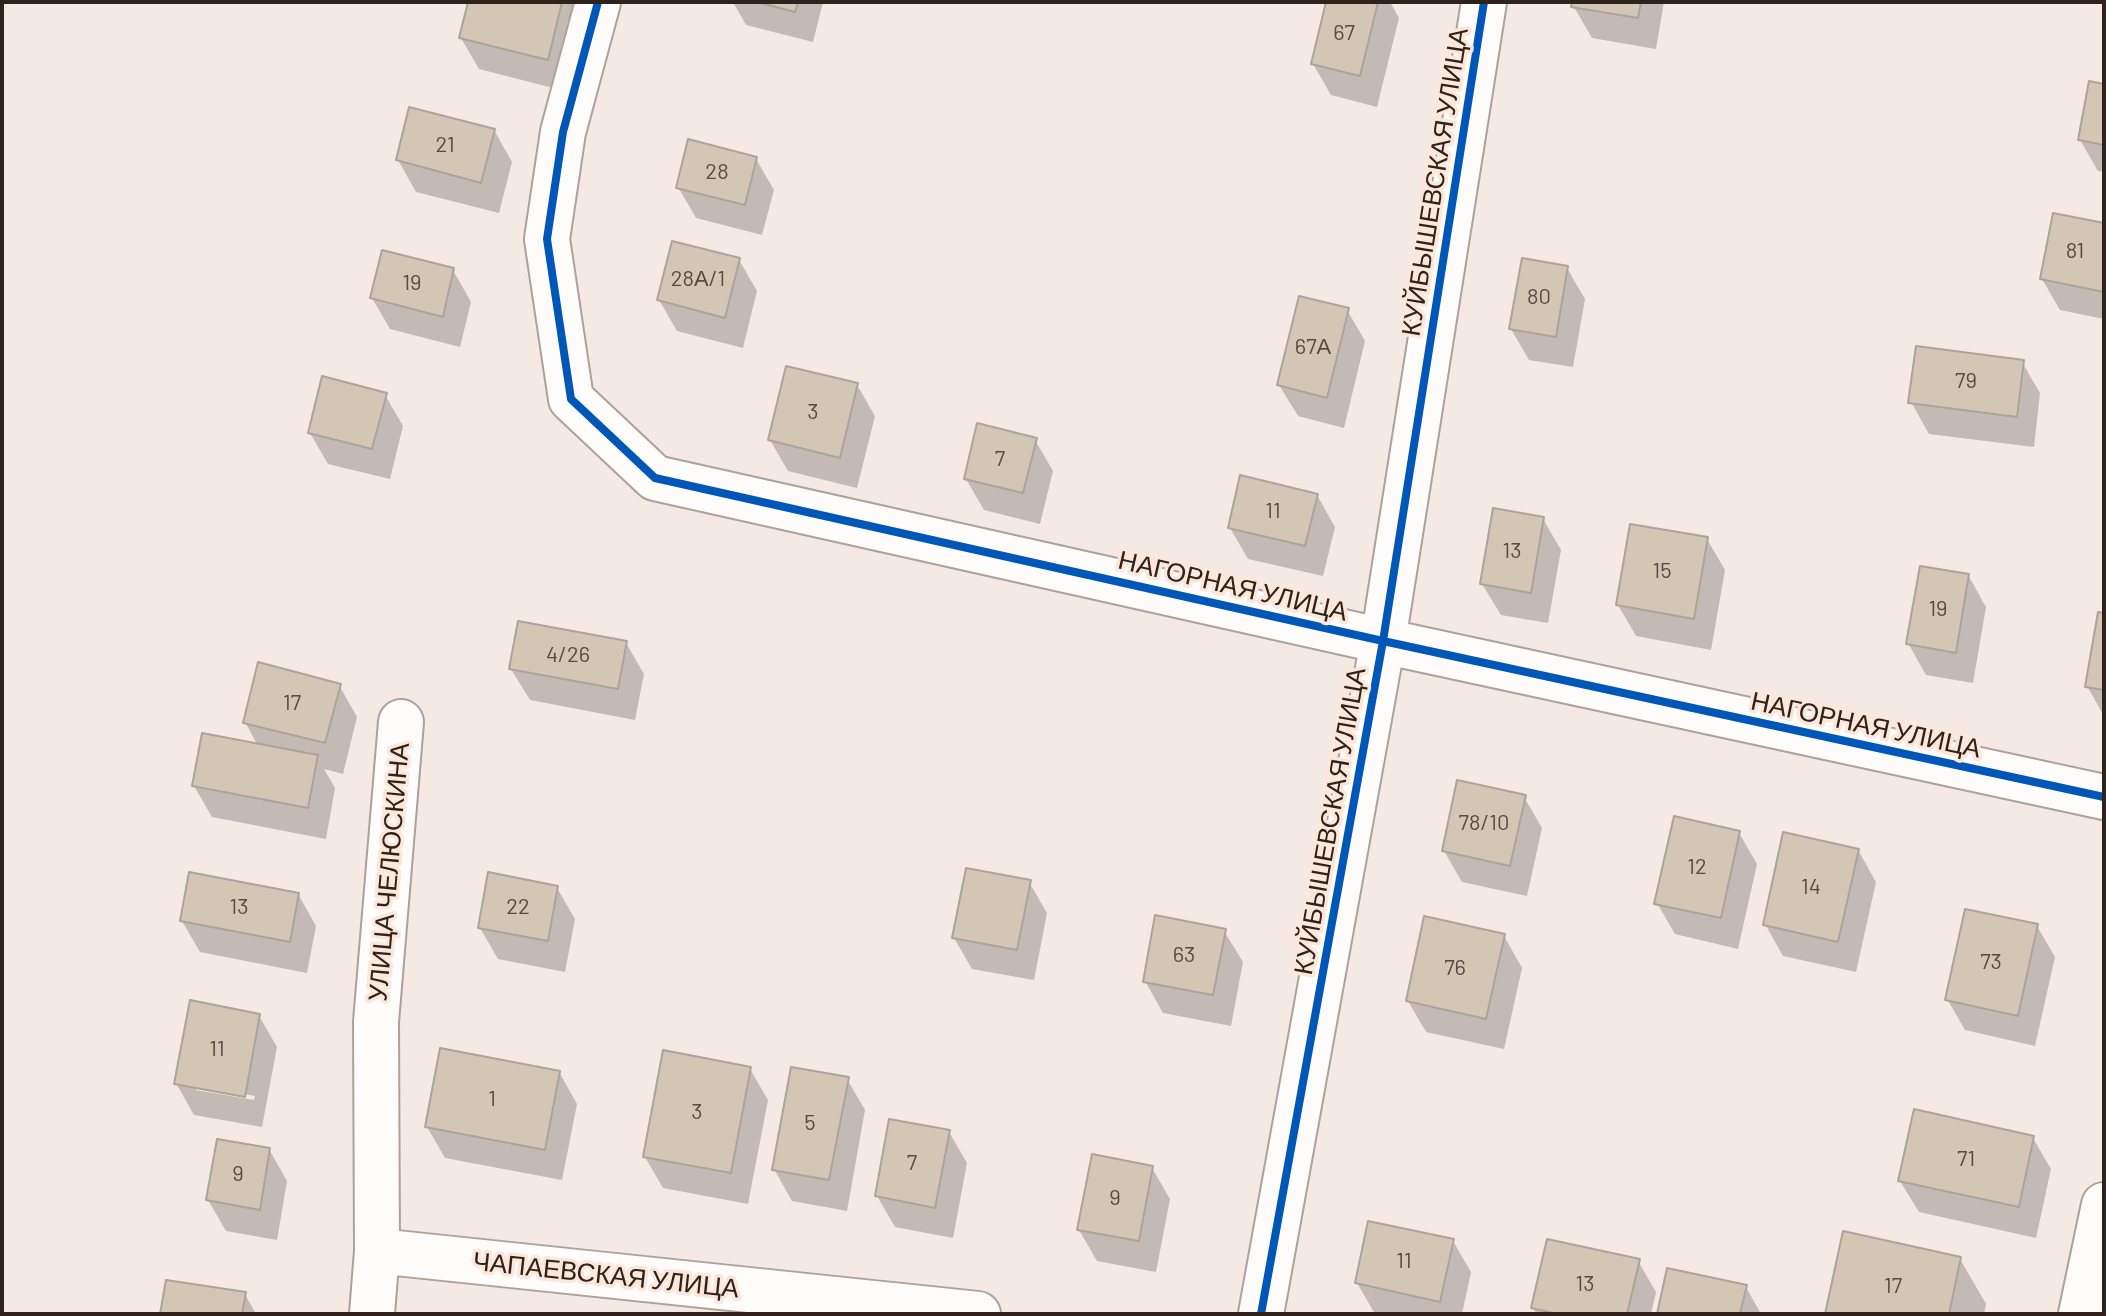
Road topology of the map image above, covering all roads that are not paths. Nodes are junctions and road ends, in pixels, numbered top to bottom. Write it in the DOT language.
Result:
graph roads {
  1 [pos="598,2"];
  2 [pos="1484,2"];
  3 [pos="1383,641"];
  4 [pos="401,722"];
  5 [pos="2104,797"];
  6 [pos="2104,1205"];
  7 [pos="377,1251"];
  8 [pos="372,1314"];
  9 [pos="978,1314"];
  10 [pos="1261,1314"];
  11 [pos="2081,1314"];
  1 -- 3 [label="street, НАГОРНАЯ УЛИЦА"];
  2 -- 3 [label="street, КУЙБЫШЕВСКАЯ УЛИЦА"];
  3 -- 5 [label="street, НАГОРНАЯ УЛИЦА"];
  3 -- 10 [label="street, КУЙБЫШЕВСКАЯ УЛИЦА"];
  4 -- 7 [label="street, УЛИЦА ЧЕЛЮСКИНА"];
  6 -- 11 [label="street"];
  7 -- 8 [label="street, УЛИЦА ЧЕЛЮСКИНА"];
  7 -- 9 [label="street, ЧАПАЕВСКАЯ УЛИЦА"];
}
